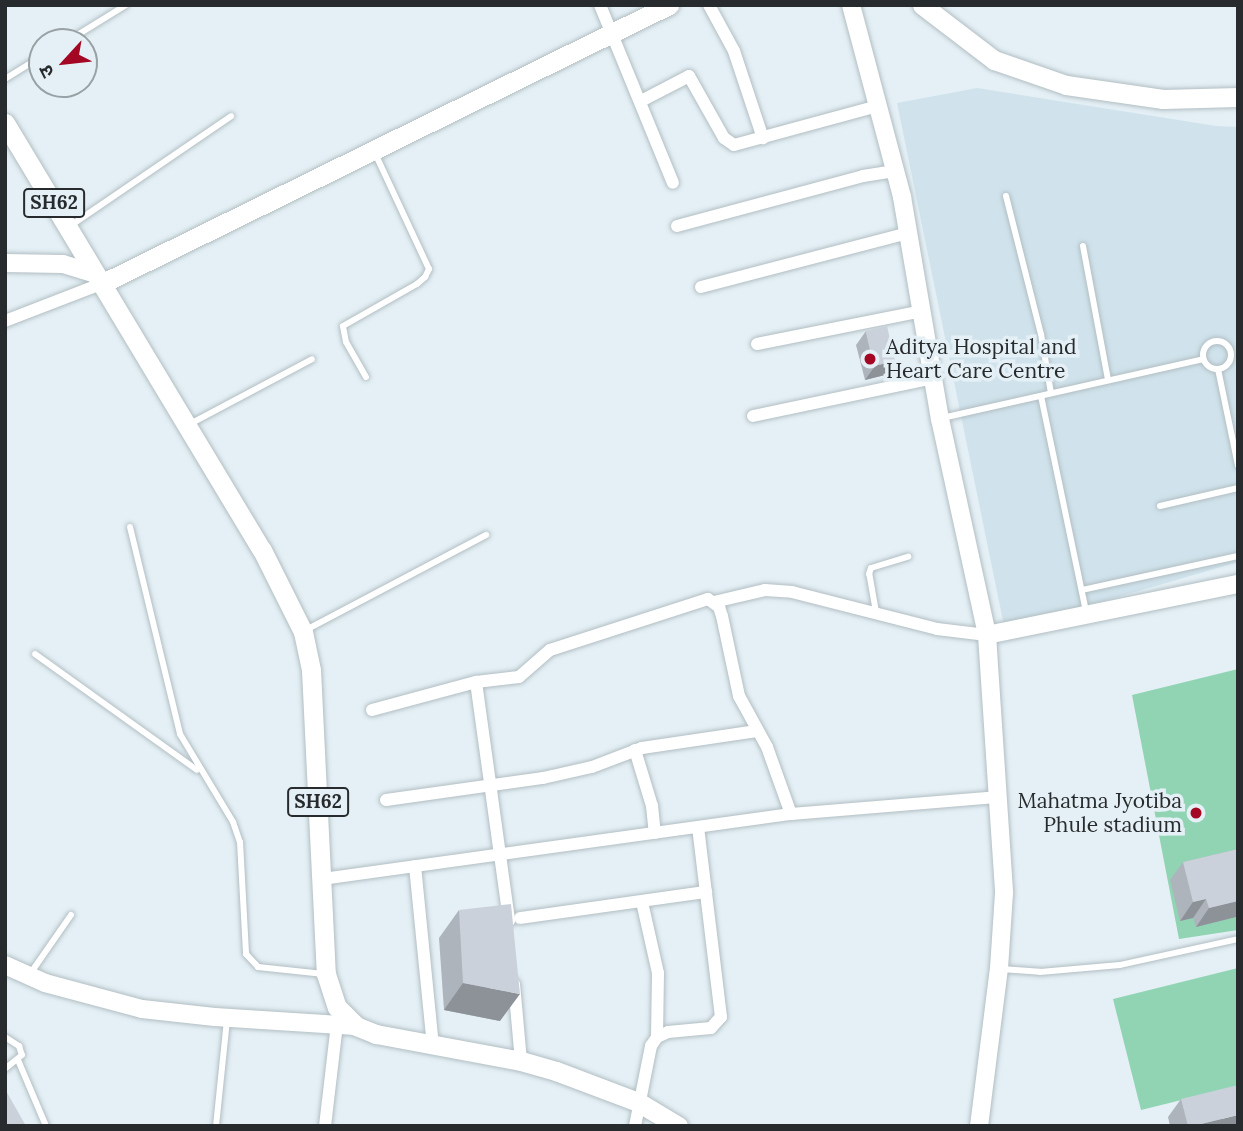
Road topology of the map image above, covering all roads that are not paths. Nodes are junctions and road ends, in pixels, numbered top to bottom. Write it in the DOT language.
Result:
graph roads {
  1 [pos="126,5"];
  2 [pos="600,5"];
  3 [pos="669,5"];
  4 [pos="709,5"];
  5 [pos="852,5"];
  6 [pos="922,5"];
  7 [pos="89,28"];
  8 [pos="613,33"];
  9 [pos="28,65"];
  10 [pos="5,79"];
  11 [pos="1238,97"];
  12 [pos="641,101"];
  13 [pos="878,106"];
  14 [pos="231,116"];
  15 [pos="5,123"];
  16 [pos="763,138"];
  17 [pos="374,151"];
  18 [pos="895,171"];
  19 [pos="673,183"];
  20 [pos="1006,196"];
  21 [pos="677,226"];
  22 [pos="69,227"];
  23 [pos="908,233"];
  24 [pos="1083,246"];
  25 [pos="5,263"];
  26 [pos="98,279"];
  27 [pos="701,287"];
  28 [pos="922,311"];
  29 [pos="5,321"];
  30 [pos="757,344"];
  31 [pos="313,359"];
  32 [pos="1203,359"];
  33 [pos="1218,369"];
  34 [pos="366,377"];
  35 [pos="933,379"];
  36 [pos="1108,380"];
  37 [pos="1051,393"];
  38 [pos="1041,396"];
  39 [pos="753,416"];
  40 [pos="940,419"];
  41 [pos="186,426"];
  42 [pos="1238,466"];
  43 [pos="1238,488"];
  44 [pos="1160,506"];
  45 [pos="130,527"];
  46 [pos="486,535"];
  47 [pos="1238,556"];
  48 [pos="908,557"];
  49 [pos="1238,584"];
  50 [pos="1082,590"];
  51 [pos="714,602"];
  52 [pos="876,612"];
  53 [pos="1087,617"];
  54 [pos="303,632"];
  55 [pos="979,634"];
  56 [pos="35,654"];
  57 [pos="476,682"];
  58 [pos="372,710"];
  59 [pos="757,731"];
  60 [pos="635,750"];
  61 [pos="202,773"];
  62 [pos="492,788"];
  63 [pos="999,797"];
  64 [pos="386,800"];
  65 [pos="791,814"];
  66 [pos="698,827"];
  67 [pos="655,833"];
  68 [pos="500,854"];
  69 [pos="415,866"];
  70 [pos="322,879"];
  71 [pos="706,892"];
  72 [pos="642,902"];
  73 [pos="71,915"];
  74 [pos="520,918"];
  75 [pos="510,936"];
  76 [pos="1238,939"];
  77 [pos="513,964"];
  78 [pos="5,965"];
  79 [pos="999,968"];
  80 [pos="326,974"];
  81 [pos="29,976"];
  82 [pos="227,1018"];
  83 [pos="346,1025"];
  84 [pos="5,1037"];
  85 [pos="657,1037"];
  86 [pos="433,1045"];
  87 [pos="18,1060"];
  88 [pos="521,1061"];
  89 [pos="5,1069"];
  90 [pos="638,1102"];
  91 [pos="46,1126"];
  92 [pos="216,1126"];
  93 [pos="325,1126"];
  94 [pos="635,1126"];
  95 [pos="678,1126"];
  96 [pos="979,1126"];
  1 -- 7 [label="lane"];
  2 -- 8 [label="street"];
  3 -- 8 [label="main road"];
  4 -- 16 [label="street"];
  5 -- 13 [label="street"];
  6 -- 11 [label="main road"];
  8 -- 12 [label="street"];
  8 -- 17 [label="main road"];
  9 -- 10 [label="lane"];
  12 -- 16 [label="street"];
  12 -- 19 [label="street"];
  13 -- 16 [label="street"];
  13 -- 18 [label="street"];
  14 -- 22 [label="lane"];
  15 -- 22 [label="main road, SH62"];
  17 -- 26 [label="main road"];
  17 -- 34 [label="lane"];
  18 -- 21 [label="street"];
  18 -- 23 [label="street"];
  20 -- 37 [label="lane"];
  22 -- 26 [label="main road, SH62"];
  23 -- 27 [label="street"];
  23 -- 28 [label="street"];
  24 -- 36 [label="lane"];
  25 -- 26 [label="street"];
  26 -- 29 [label="street"];
  26 -- 41 [label="main road, SH62"];
  28 -- 30 [label="street"];
  28 -- 35 [label="street"];
  31 -- 41 [label="lane"];
  32 -- 33 [label="lane"];
  32 -- 33 [label="lane"];
  32 -- 36 [label="lane"];
  33 -- 42 [label="lane"];
  35 -- 39 [label="street"];
  35 -- 40 [label="street"];
  36 -- 37 [label="lane"];
  37 -- 38 [label="lane"];
  38 -- 40 [label="lane"];
  38 -- 50 [label="lane"];
  40 -- 55 [label="street"];
  41 -- 54 [label="main road, SH62"];
  43 -- 44 [label="lane"];
  45 -- 61 [label="lane"];
  46 -- 54 [label="lane"];
  47 -- 50 [label="lane"];
  48 -- 52 [label="lane"];
  49 -- 53 [label="street"];
  50 -- 53 [label="lane"];
  51 -- 52 [label="street"];
  51 -- 57 [label="street"];
  51 -- 59 [label="street"];
  52 -- 55 [label="street"];
  53 -- 55 [label="street"];
  54 -- 70 [label="main road, SH62"];
  55 -- 63 [label="street"];
  56 -- 61 [label="lane"];
  57 -- 58 [label="street"];
  57 -- 62 [label="street"];
  59 -- 60 [label="street"];
  59 -- 65 [label="street"];
  60 -- 62 [label="street"];
  60 -- 67 [label="street"];
  61 -- 80 [label="lane"];
  62 -- 64 [label="street"];
  62 -- 68 [label="street"];
  63 -- 65 [label="street"];
  63 -- 79 [label="street"];
  65 -- 66 [label="street"];
  66 -- 67 [label="street"];
  66 -- 71 [label="street"];
  67 -- 68 [label="street"];
  68 -- 69 [label="street"];
  68 -- 75 [label="street"];
  69 -- 70 [label="street"];
  69 -- 86 [label="street"];
  70 -- 80 [label="main road, SH62"];
  71 -- 72 [label="street"];
  71 -- 85 [label="street"];
  72 -- 74 [label="street"];
  72 -- 85 [label="street"];
  73 -- 81 [label="lane"];
  76 -- 79 [label="lane"];
  77 -- 88 [label="street"];
  78 -- 81 [label="street"];
  79 -- 96 [label="street"];
  80 -- 83 [label="main road, SH62"];
  81 -- 82 [label="street"];
  82 -- 83 [label="street"];
  82 -- 92 [label="lane"];
  83 -- 86 [label="main road"];
  83 -- 93 [label="street"];
  84 -- 87 [label="lane"];
  85 -- 90 [label="street"];
  86 -- 88 [label="main road"];
  87 -- 89 [label="lane"];
  87 -- 91 [label="lane"];
  88 -- 90 [label="main road"];
  90 -- 94 [label="street"];
  90 -- 95 [label="main road"];
}
